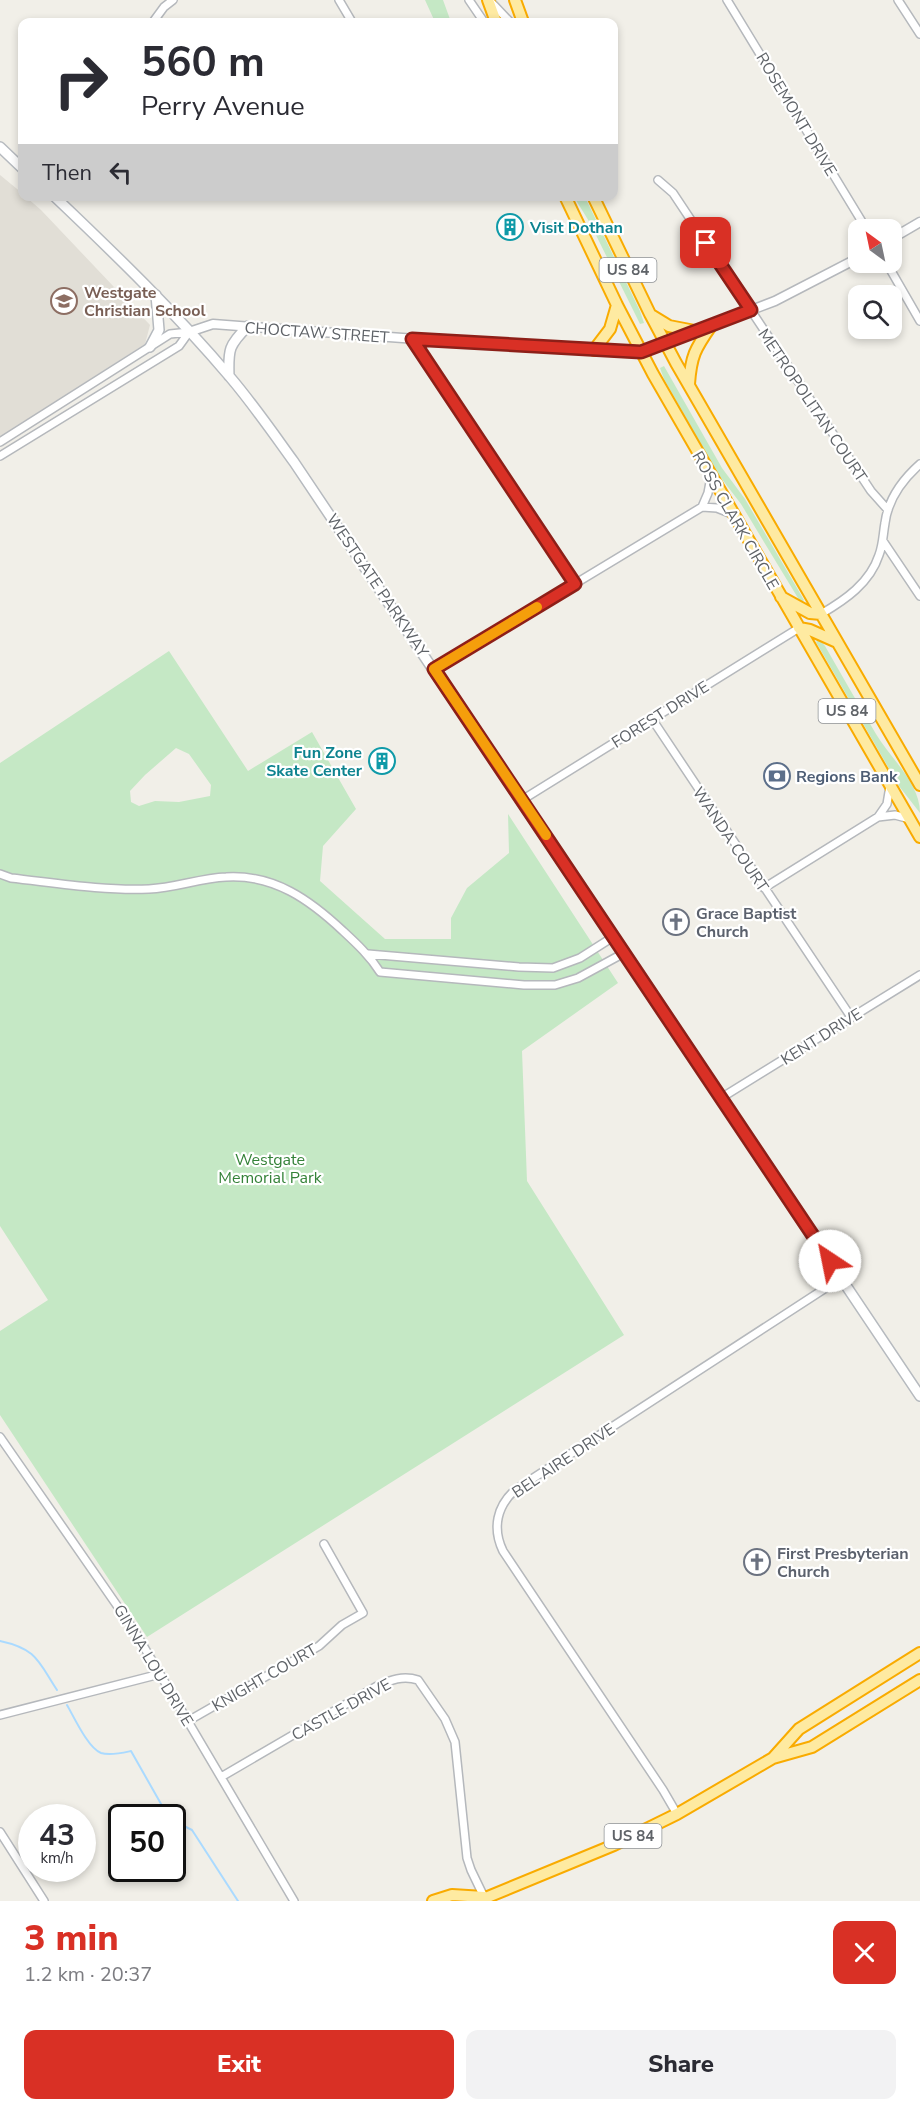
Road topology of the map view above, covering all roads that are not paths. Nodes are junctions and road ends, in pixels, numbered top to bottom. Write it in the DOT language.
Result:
graph roads {
  1 [pos="173,0"];
  2 [pos="339,0"];
  3 [pos="469,0"];
  4 [pos="488,0"];
  5 [pos="515,0"];
  6 [pos="727,0"];
  7 [pos="898,0"];
  8 [pos="156,18"];
  9 [pos="350,18"];
  10 [pos="481,18"];
  11 [pos="495,18"];
  12 [pos="506,18"];
  13 [pos="522,18"];
  14 [pos="920,34"];
  15 [pos="0,147"];
  16 [pos="18,164"];
  17 [pos="658,180"];
  18 [pos="59,201"];
  19 [pos="567,201"];
  20 [pos="595,201"];
  21 [pos="860,219"];
  22 [pos="920,222"];
  23 [pos="902,233"];
  24 [pos="848,263"];
  25 [pos="892,273"];
  26 [pos="156,295"];
  27 [pos="617,305"];
  28 [pos="751,310"];
  29 [pos="650,314"];
  30 [pos="920,321"];
  31 [pos="248,326"];
  32 [pos="711,326"];
  33 [pos="695,331"];
  34 [pos="189,332"];
  35 [pos="412,339"];
  36 [pos="665,343"];
  37 [pos="150,347"];
  38 [pos="594,350"];
  39 [pos="641,352"];
  40 [pos="229,376"];
  41 [pos="689,385"];
  42 [pos="0,442"];
  43 [pos="0,456"];
  44 [pos="920,464"];
  45 [pos="711,477"];
  46 [pos="702,507"];
  47 [pos="888,510"];
  48 [pos="732,514"];
  49 [pos="883,541"];
  50 [pos="575,584"];
  51 [pos="920,596"];
  52 [pos="781,597"];
  53 [pos="821,614"];
  54 [pos="799,628"];
  55 [pos="837,642"];
  56 [pos="434,669"];
  57 [pos="652,719"];
  58 [pos="920,785"];
  59 [pos="890,786"];
  60 [pos="522,800"];
  61 [pos="878,817"];
  62 [pos="910,819"];
  63 [pos="920,837"];
  64 [pos="0,874"];
  65 [pos="764,888"];
  66 [pos="613,937"];
  67 [pos="624,953"];
  68 [pos="368,954"];
  69 [pos="920,975"];
  70 [pos="851,1017"];
  71 [pos="721,1098"];
  72 [pos="842,1278"];
  73 [pos="920,1396"];
  74 [pos="0,1437"];
  75 [pos="324,1544"];
  76 [pos="920,1653"];
  77 [pos="160,1674"];
  78 [pos="920,1680"];
  79 [pos="0,1715"];
  80 [pos="188,1721"];
  81 [pos="773,1758"];
  82 [pos="221,1777"];
  83 [pos="677,1814"];
  84 [pos="0,1832"];
  85 [pos="483,1900"];
  86 [pos="44,1901"];
  87 [pos="294,1901"];
  88 [pos="433,1901"];
  1 -- 8 [label="street"];
  2 -- 9 [label="street"];
  3 -- 10 [label="street"];
  4 -- 11 [label="highway"];
  4 -- 12 [label="street"];
  5 -- 13 [label="highway"];
  6 -- 21 [label="street, ROSEMONT DRIVE"];
  7 -- 14 [label="street"];
  15 -- 16 [label="main road"];
  17 -- 28 [label="street, METROPOLITAN COURT"];
  18 -- 26 [label="main road, WESTGATE PARKWAY"];
  19 -- 27 [label="highway, ROSS CLARK CIRCLE / US 84"];
  20 -- 29 [label="highway, ROSS CLARK CIRCLE / US 84"];
  22 -- 23 [label="street"];
  24 -- 28 [label="street, CHOCTAW STREET"];
  25 -- 30 [label="street"];
  26 -- 34 [label="main road, WESTGATE PARKWAY"];
  26 -- 37 [label="main road"];
  27 -- 38 [label="highway"];
  27 -- 39 [label="highway, ROSS CLARK CIRCLE / US 84"];
  28 -- 32 [label="street, CHOCTAW STREET"];
  28 -- 47 [label="street, METROPOLITAN COURT"];
  29 -- 33 [label="highway"];
  29 -- 36 [label="highway, ROSS CLARK CIRCLE / US 84"];
  31 -- 34 [label="street, CHOCTAW STREET"];
  31 -- 35 [label="street, CHOCTAW STREET"];
  31 -- 40 [label="main road"];
  32 -- 33 [label="street, CHOCTAW STREET"];
  32 -- 41 [label="highway"];
  33 -- 36 [label="street, CHOCTAW STREET"];
  34 -- 37 [label="street, CHOCTAW STREET"];
  34 -- 40 [label="main road, WESTGATE PARKWAY"];
  34 -- 43 [label="street, CHOCTAW STREET"];
  35 -- 38 [label="street, CHOCTAW STREET"];
  35 -- 50 [label="street"];
  36 -- 39 [label="street, CHOCTAW STREET"];
  36 -- 41 [label="highway, ROSS CLARK CIRCLE / US 84"];
  37 -- 42 [label="street, CHOCTAW STREET"];
  38 -- 39 [label="street, CHOCTAW STREET"];
  39 -- 45 [label="highway, ROSS CLARK CIRCLE / US 84"];
  40 -- 56 [label="main road, WESTGATE PARKWAY"];
  41 -- 53 [label="highway, ROSS CLARK CIRCLE / US 84"];
  44 -- 47 [label="street"];
  45 -- 46 [label="street"];
  45 -- 48 [label="highway, ROSS CLARK CIRCLE / US 84"];
  46 -- 48 [label="street"];
  46 -- 50 [label="street"];
  47 -- 49 [label="street"];
  48 -- 52 [label="highway, ROSS CLARK CIRCLE / US 84"];
  49 -- 51 [label="street"];
  49 -- 53 [label="street"];
  50 -- 56 [label="street"];
  52 -- 53 [label="highway"];
  52 -- 54 [label="highway, ROSS CLARK CIRCLE / US 84"];
  53 -- 55 [label="highway, ROSS CLARK CIRCLE / US 84"];
  54 -- 55 [label="highway"];
  54 -- 57 [label="street, FOREST DRIVE"];
  54 -- 59 [label="highway, ROSS CLARK CIRCLE / US 84"];
  55 -- 58 [label="highway, ROSS CLARK CIRCLE / US 84"];
  56 -- 60 [label="main road, WESTGATE PARKWAY"];
  57 -- 60 [label="street, FOREST DRIVE"];
  57 -- 65 [label="street, WANDA COURT"];
  59 -- 61 [label="street"];
  59 -- 62 [label="highway, ROSS CLARK CIRCLE / US 84"];
  60 -- 66 [label="main road, WESTGATE PARKWAY"];
  61 -- 62 [label="street"];
  61 -- 65 [label="street"];
  62 -- 63 [label="highway, ROSS CLARK CIRCLE / US 84"];
  64 -- 68 [label="street"];
  65 -- 70 [label="street, WANDA COURT"];
  66 -- 67 [label="main road, WESTGATE PARKWAY"];
  66 -- 68 [label="street"];
  67 -- 68 [label="street"];
  67 -- 71 [label="main road, WESTGATE PARKWAY"];
  69 -- 70 [label="street, KENT DRIVE"];
  70 -- 71 [label="street, KENT DRIVE"];
  71 -- 72 [label="main road, WESTGATE PARKWAY"];
  72 -- 73 [label="main road, WESTGATE PARKWAY"];
  72 -- 83 [label="street, BEL AIRE DRIVE"];
  74 -- 77 [label="street, GINNA LOU DRIVE"];
  75 -- 80 [label="street, KNIGHT COURT"];
  76 -- 81 [label="highway, US 84"];
  77 -- 79 [label="street"];
  77 -- 80 [label="street, GINNA LOU DRIVE"];
  78 -- 81 [label="highway, US 84"];
  80 -- 82 [label="street, GINNA LOU DRIVE"];
  81 -- 83 [label="highway, US 84"];
  82 -- 85 [label="street, CASTLE DRIVE"];
  82 -- 87 [label="street, GINNA LOU DRIVE"];
  83 -- 85 [label="highway, US 84"];
  84 -- 86 [label="street"];
  85 -- 88 [label="highway, US 84"];
}
